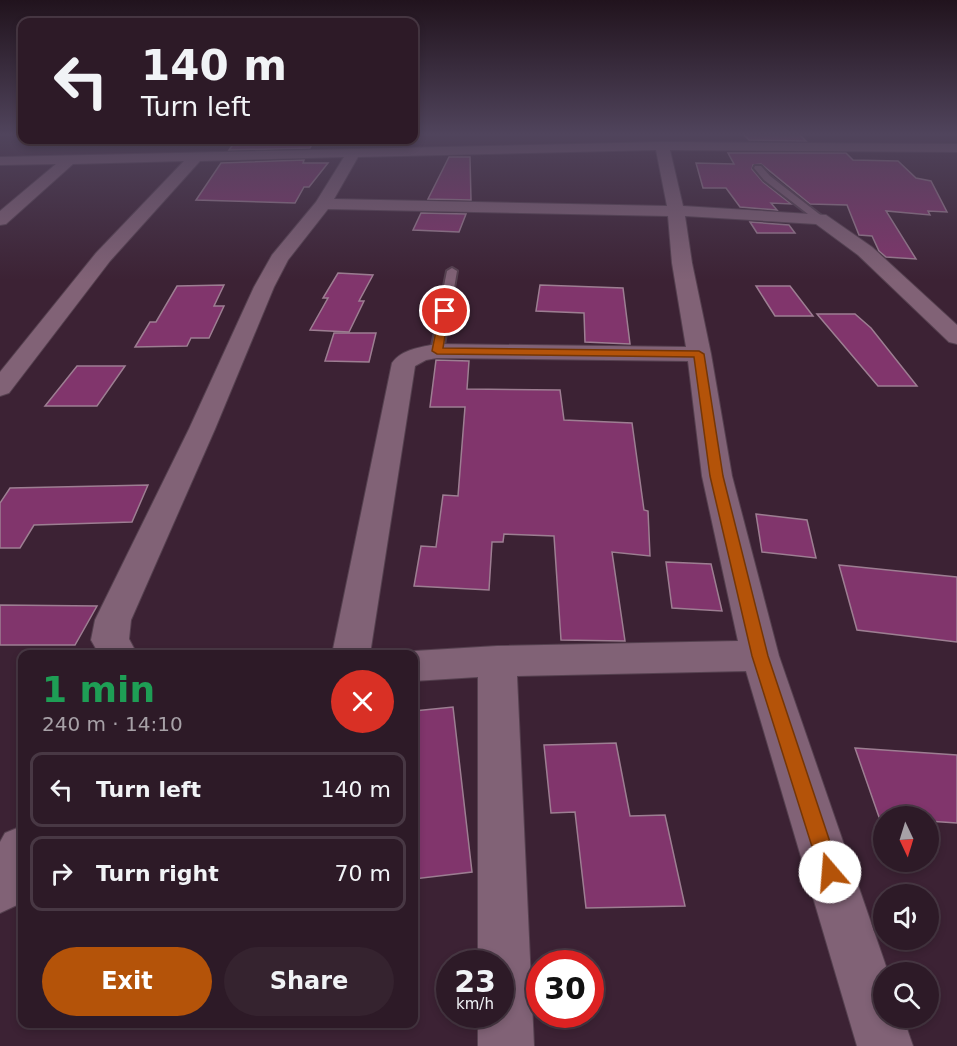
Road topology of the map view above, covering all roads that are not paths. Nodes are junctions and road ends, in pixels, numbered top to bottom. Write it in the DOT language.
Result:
graph roads {
  1 [pos="43,183"];
  2 [pos="172,183"];
  3 [pos="336,183"];
  4 [pos="670,183"];
  5 [pos="773,183"];
  6 [pos="0,198"];
  7 [pos="26,198"];
  8 [pos="323,204"];
  9 [pos="676,211"];
  10 [pos="820,219"];
  11 [pos="0,220"];
  12 [pos="452,271"];
  13 [pos="957,337"];
  14 [pos="437,351"];
  15 [pos="699,354"];
  16 [pos="0,388"];
  17 [pos="116,650"];
  18 [pos="352,650"];
  19 [pos="760,656"];
  20 [pos="497,661"];
  21 [pos="418,666"];
  22 [pos="18,856"];
  23 [pos="0,888"];
  24 [pos="506,1046"];
  25 [pos="885,1046"];
  1 -- 7 [label="street"];
  2 -- 16 [label="street"];
  3 -- 8 [label="street"];
  4 -- 9 [label="street"];
  5 -- 10 [label="lane"];
  6 -- 7 [label="street"];
  7 -- 11 [label="street"];
  8 -- 9 [label="street"];
  8 -- 17 [label="street"];
  9 -- 10 [label="street"];
  9 -- 15 [label="street"];
  10 -- 13 [label="street"];
  12 -- 14 [label="lane"];
  14 -- 15 [label="street"];
  14 -- 18 [label="street"];
  15 -- 19 [label="street"];
  19 -- 20 [label="street"];
  19 -- 25 [label="street"];
  20 -- 21 [label="street"];
  20 -- 24 [label="street"];
  22 -- 23 [label="street"];
}
